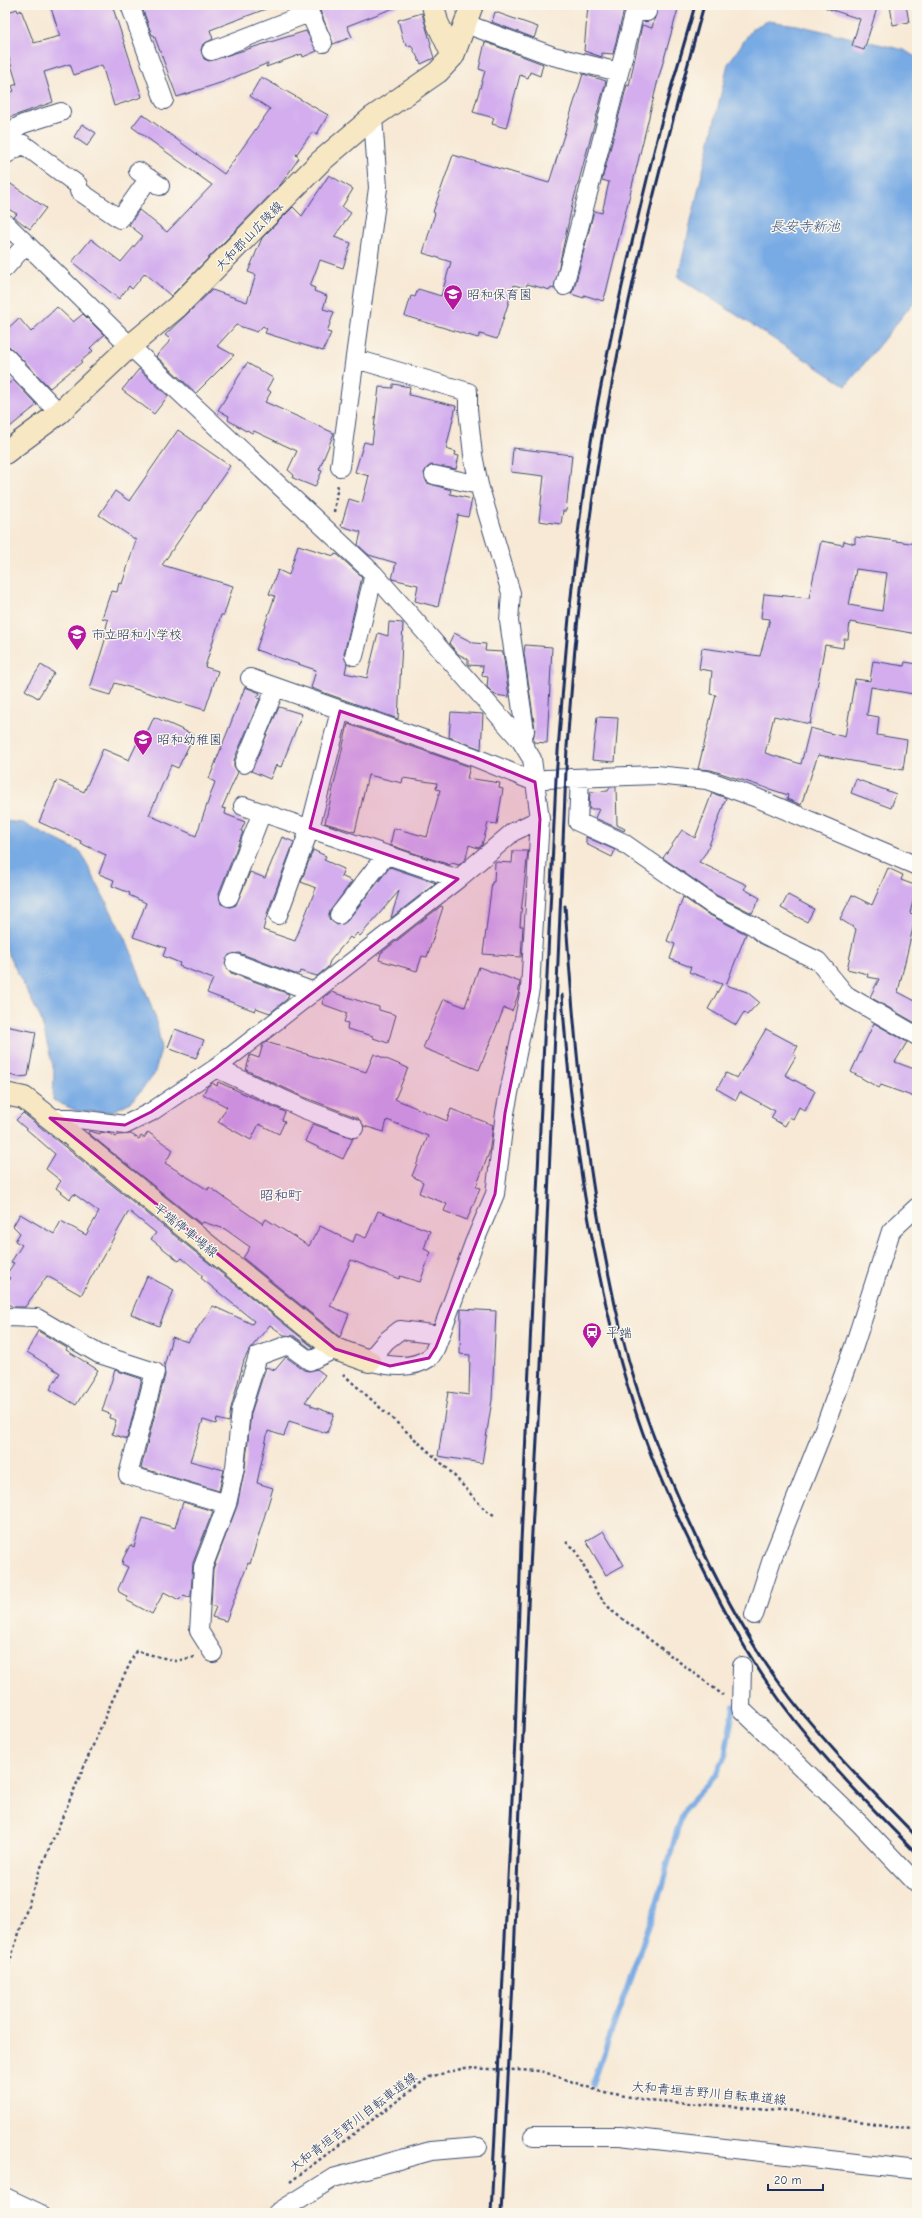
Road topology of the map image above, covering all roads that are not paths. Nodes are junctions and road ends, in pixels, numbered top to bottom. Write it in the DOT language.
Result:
graph roads {
  1 [pos="130,5"];
  2 [pos="433,5"];
  3 [pos="648,5"];
  4 [pos="307,9"];
  5 [pos="469,14"];
  6 [pos="323,43"];
  7 [pos="211,51"];
  8 [pos="453,56"];
  9 [pos="619,72"];
  10 [pos="164,100"];
  11 [pos="61,112"];
  12 [pos="373,117"];
  13 [pos="5,134"];
  14 [pos="5,156"];
  15 [pos="149,178"];
  16 [pos="5,223"];
  17 [pos="26,244"];
  18 [pos="5,268"];
  19 [pos="564,286"];
  20 [pos="130,346"];
  21 [pos="356,359"];
  22 [pos="8,366"];
  23 [pos="59,413"];
  24 [pos="5,452"];
  25 [pos="340,467"];
  26 [pos="434,475"];
  27 [pos="480,485"];
  28 [pos="374,574"];
  29 [pos="354,656"];
  30 [pos="250,678"];
  31 [pos="276,687"];
  32 [pos="340,711"];
  33 [pos="521,741"];
  34 [pos="244,764"];
  35 [pos="580,778"];
  36 [pos="535,782"];
  37 [pos="243,806"];
  38 [pos="262,812"];
  39 [pos="540,819"];
  40 [pos="310,828"];
  41 [pos="386,855"];
  42 [pos="917,866"];
  43 [pos="458,879"];
  44 [pos="229,897"];
  45 [pos="339,914"];
  46 [pos="278,915"];
  47 [pos="235,963"];
  48 [pos="314,992"];
  49 [pos="917,1036"];
  50 [pos="216,1068"];
  51 [pos="5,1094"];
  52 [pos="50,1118"];
  53 [pos="354,1128"];
  54 [pos="917,1207"];
  55 [pos="5,1317"];
  56 [pos="440,1335"];
  57 [pos="334,1349"];
  58 [pos="369,1361"];
  59 [pos="227,1504"];
  60 [pos="754,1615"];
  61 [pos="213,1653"];
  62 [pos="742,1666"];
  63 [pos="917,1884"];
  64 [pos="533,2136"];
  65 [pos="478,2147"];
  66 [pos="917,2170"];
  67 [pos="5,2197"];
  68 [pos="39,2213"];
  69 [pos="277,2213"];
  1 -- 10 [label="street"];
  2 -- 8 [label="main road"];
  3 -- 9 [label="street"];
  4 -- 6 [label="street"];
  4 -- 7 [label="street"];
  5 -- 8 [label="main road, 大和郡山広陵線"];
  5 -- 9 [label="street"];
  8 -- 12 [label="main road, 大和郡山広陵線"];
  9 -- 19 [label="street"];
  11 -- 13 [label="street"];
  12 -- 20 [label="main road, 大和郡山広陵線"];
  12 -- 21 [label="street"];
  14 -- 15 [label="street"];
  16 -- 17 [label="street"];
  17 -- 18 [label="street"];
  17 -- 20 [label="street"];
  20 -- 23 [label="main road, 大和郡山広陵線"];
  20 -- 28 [label="street"];
  21 -- 25 [label="street"];
  21 -- 27 [label="street"];
  22 -- 23 [label="street"];
  23 -- 24 [label="main road, 大和郡山広陵線"];
  26 -- 27 [label="street"];
  27 -- 33 [label="street"];
  28 -- 29 [label="street"];
  28 -- 33 [label="street"];
  30 -- 31 [label="street"];
  31 -- 32 [label="street"];
  31 -- 34 [label="street"];
  32 -- 36 [label="street"];
  32 -- 40 [label="street"];
  33 -- 36 [label="street"];
  35 -- 36 [label="street"];
  35 -- 42 [label="street"];
  35 -- 49 [label="street"];
  36 -- 39 [label="street"];
  37 -- 38 [label="street"];
  38 -- 40 [label="street"];
  38 -- 44 [label="street"];
  39 -- 43 [label="street"];
  39 -- 56 [label="street"];
  40 -- 41 [label="street"];
  40 -- 46 [label="street"];
  41 -- 43 [label="street"];
  41 -- 45 [label="street"];
  43 -- 48 [label="street"];
  47 -- 48 [label="street"];
  48 -- 50 [label="street"];
  50 -- 52 [label="street"];
  50 -- 53 [label="street"];
  51 -- 52 [label="main road, 平端停車場線"];
  52 -- 57 [label="main road, 平端停車場線"];
  54 -- 60 [label="street"];
  55 -- 59 [label="street"];
  56 -- 58 [label="street"];
  56 -- 58 [label="street"];
  57 -- 58 [label="main road, 平端停車場線"];
  57 -- 59 [label="street"];
  59 -- 61 [label="street"];
  62 -- 63 [label="street"];
  64 -- 66 [label="street"];
  65 -- 69 [label="street"];
  67 -- 68 [label="street"];
}
